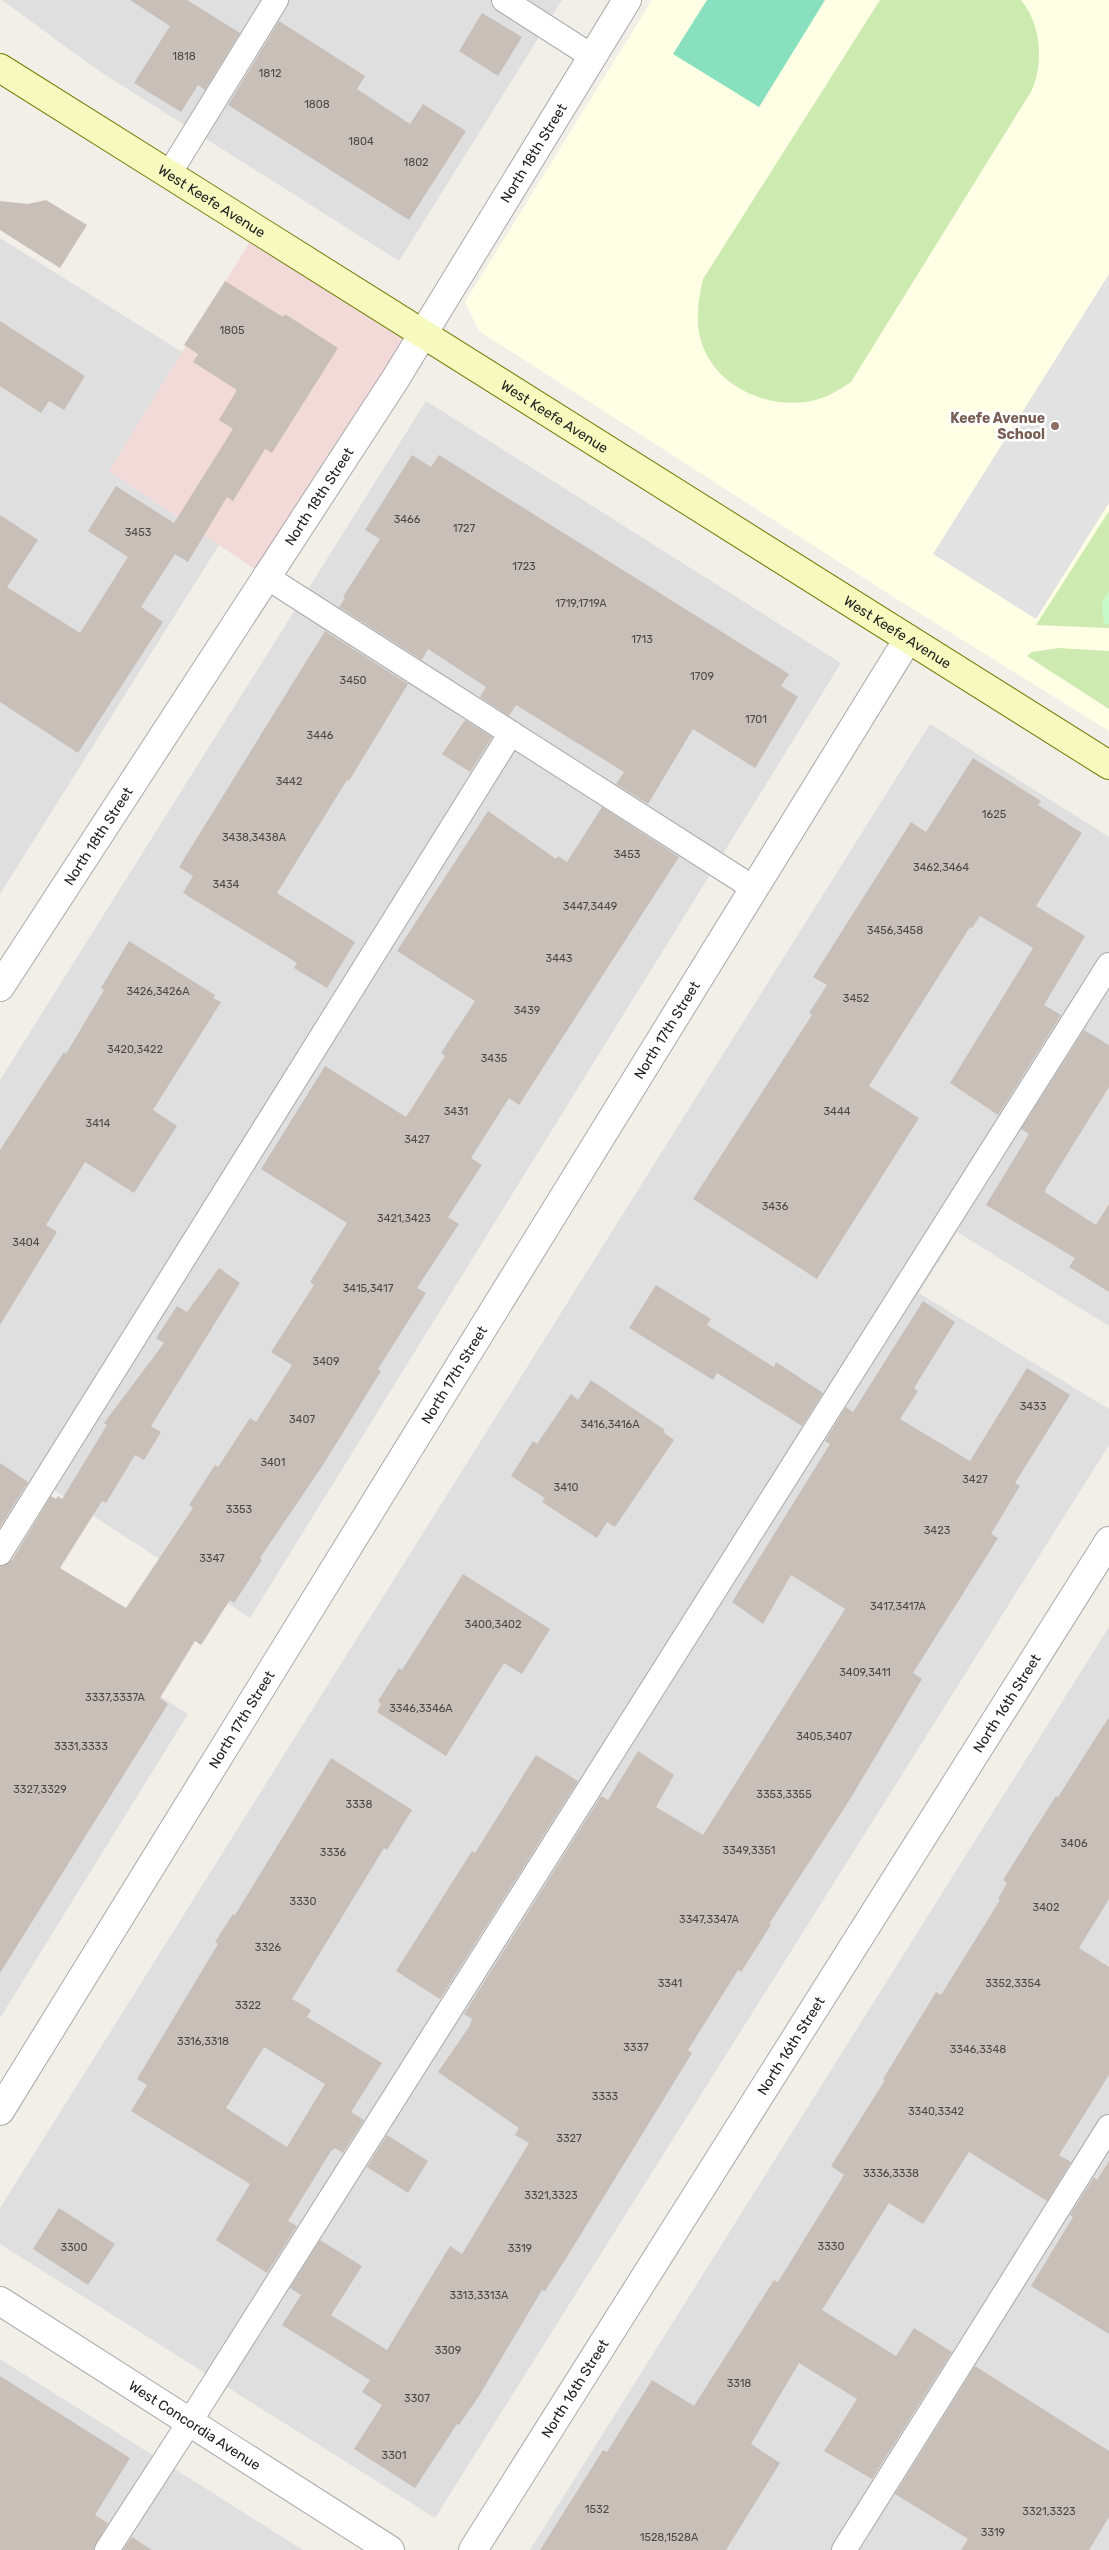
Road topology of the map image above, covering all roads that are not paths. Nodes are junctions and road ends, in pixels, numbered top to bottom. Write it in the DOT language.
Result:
graph roads {
  1 [pos="276,0"];
  2 [pos="504,0"];
  3 [pos="627,0"];
  4 [pos="593,56"];
  5 [pos="0,68"];
  6 [pos="169,174"];
  7 [pos="424,334"];
  8 [pos="265,576"];
  9 [pos="908,639"];
  10 [pos="512,733"];
  11 [pos="1109,765"];
  12 [pos="755,889"];
  13 [pos="1109,965"];
  14 [pos="0,987"];
  15 [pos="1109,1541"];
  16 [pos="0,1553"];
  17 [pos="0,2111"];
  18 [pos="1109,2127"];
  19 [pos="0,2301"];
  20 [pos="189,2423"];
  21 [pos="107,2550"];
  22 [pos="390,2550"];
  23 [pos="473,2550"];
  24 [pos="844,2550"];
  1 -- 6 [label="lane"];
  2 -- 4 [label="lane"];
  3 -- 4 [label="street, North 18th Street"];
  4 -- 7 [label="street, North 18th Street"];
  5 -- 6 [label="street, West Keefe Avenue"];
  6 -- 7 [label="street, West Keefe Avenue"];
  7 -- 8 [label="street, North 18th Street"];
  7 -- 9 [label="street, West Keefe Avenue"];
  8 -- 10 [label="lane"];
  8 -- 14 [label="street, North 18th Street"];
  9 -- 11 [label="street, West Keefe Avenue"];
  9 -- 12 [label="street, North 17th Street"];
  10 -- 12 [label="lane"];
  10 -- 16 [label="lane"];
  12 -- 17 [label="street, North 17th Street"];
  13 -- 20 [label="lane"];
  15 -- 23 [label="street, North 16th Street"];
  18 -- 24 [label="lane"];
  19 -- 20 [label="street, West Concordia Avenue"];
  20 -- 21 [label="lane"];
  20 -- 22 [label="street, West Concordia Avenue"];
}
